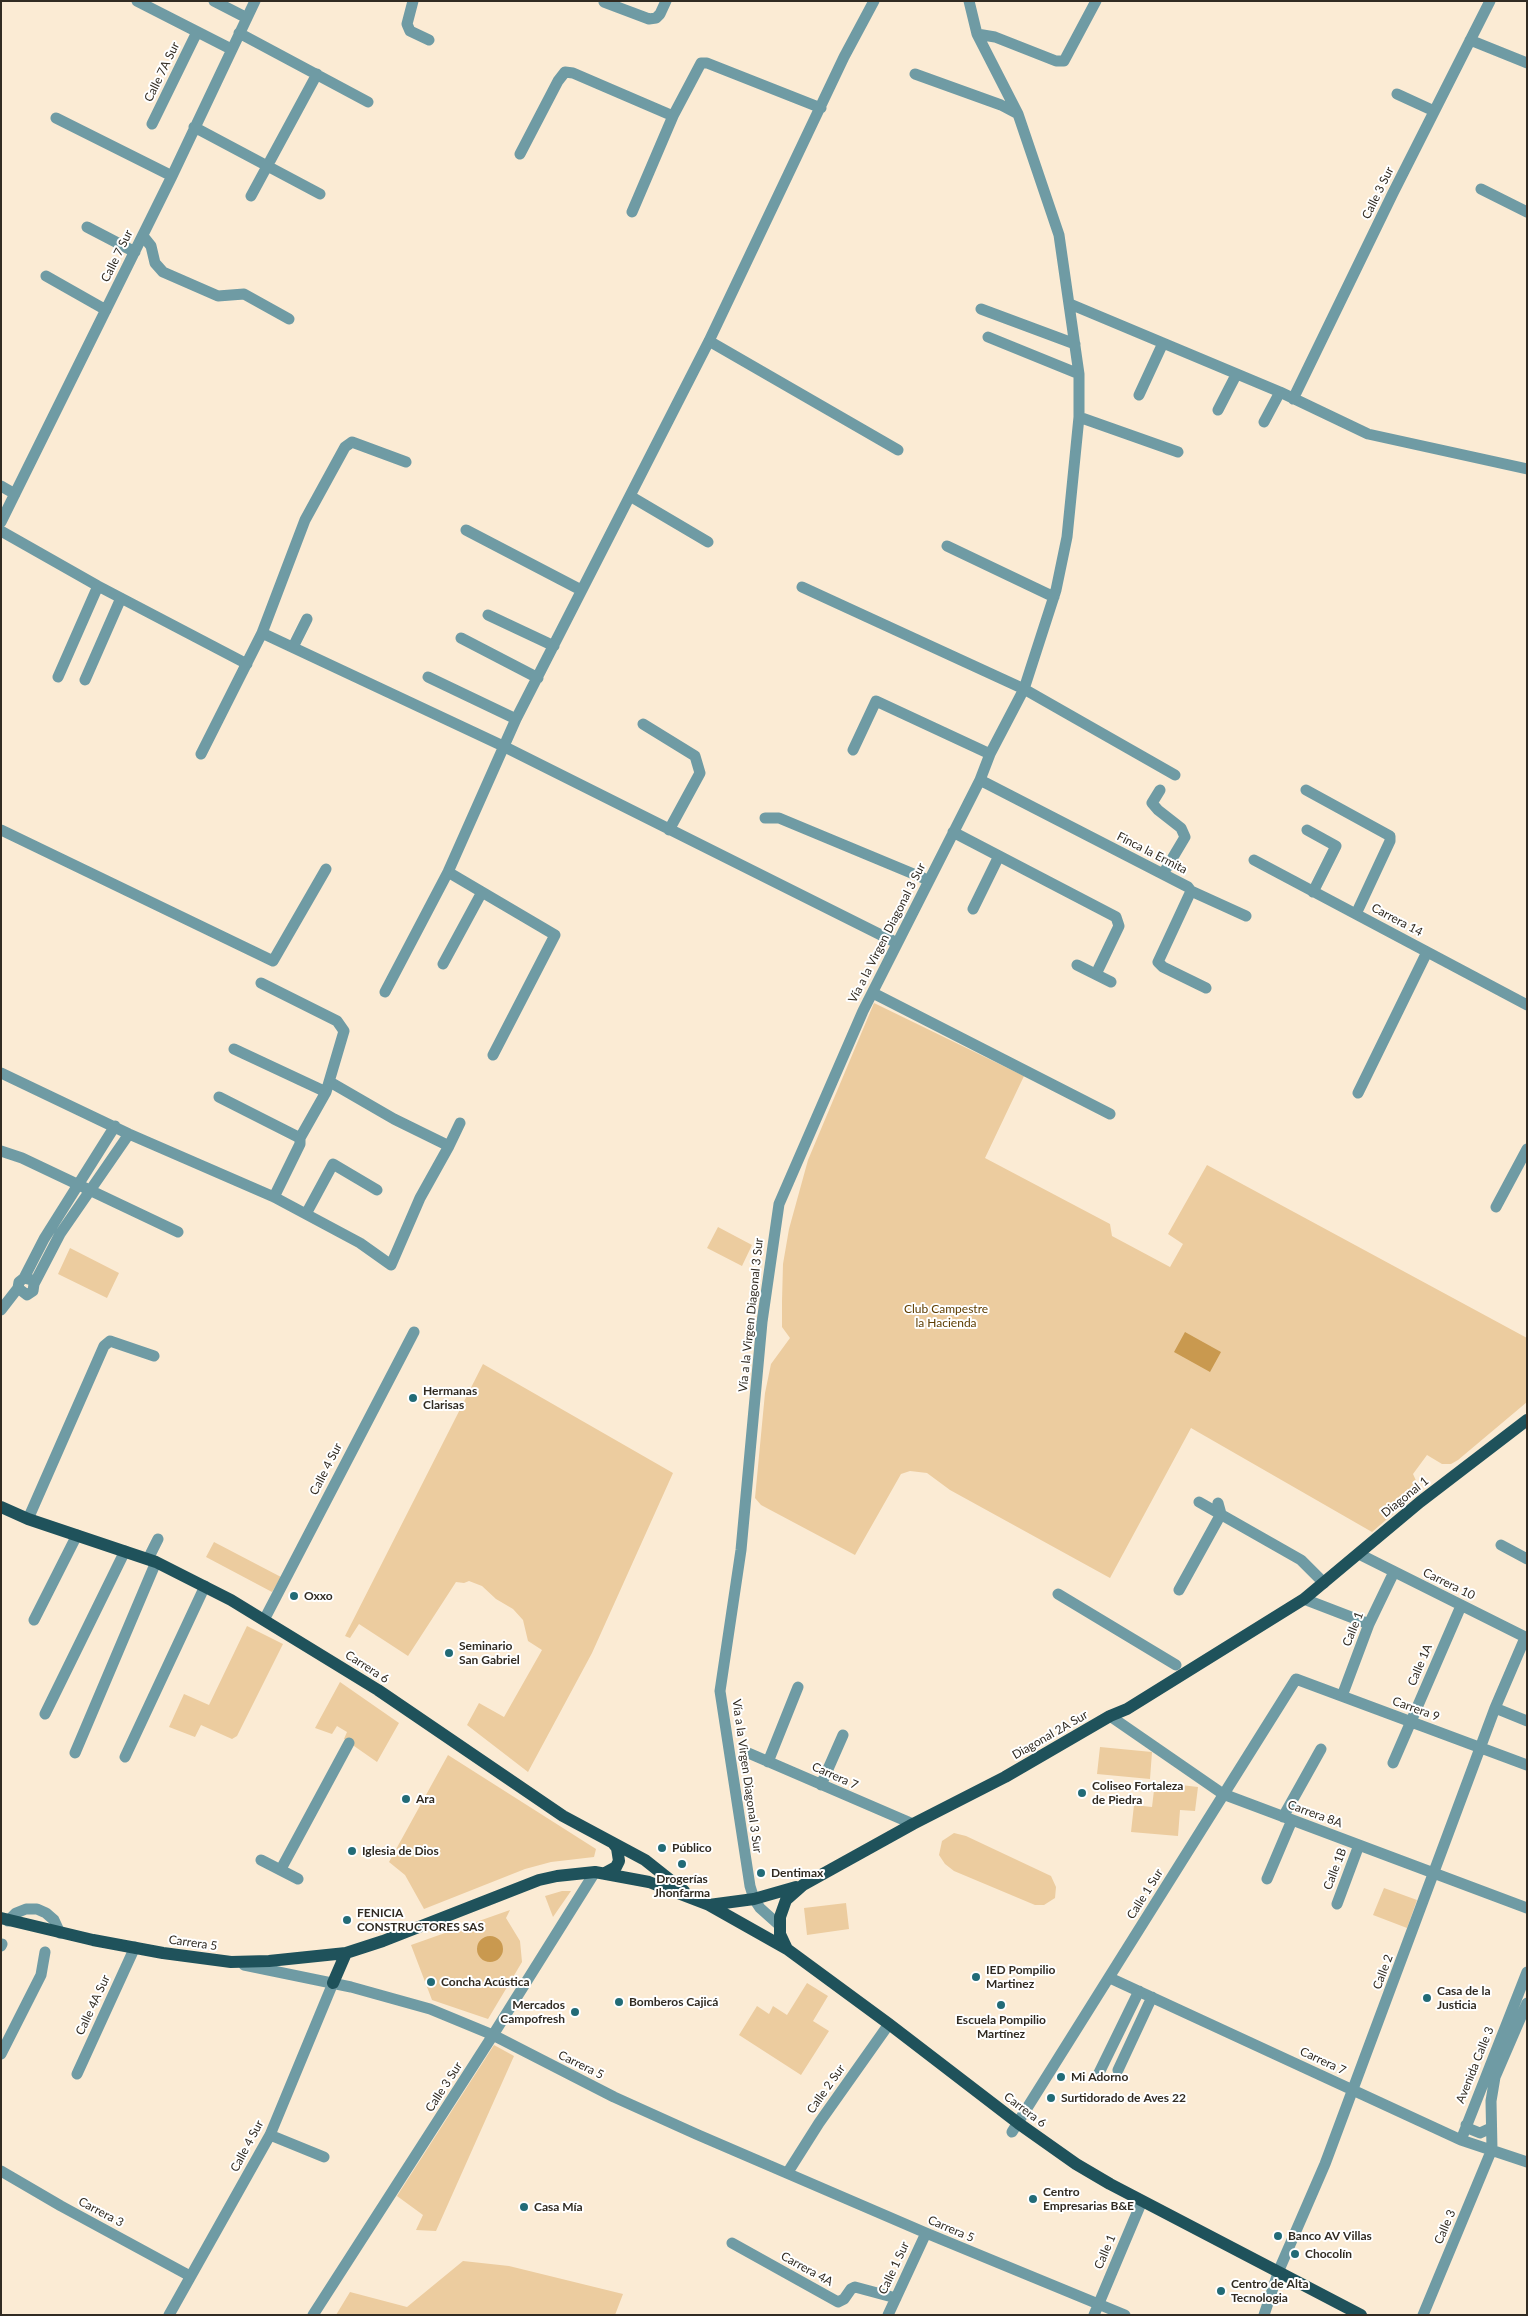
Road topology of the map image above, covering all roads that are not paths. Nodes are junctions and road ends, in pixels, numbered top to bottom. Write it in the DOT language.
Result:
graph roads {
  1 [pos="137,1"];
  2 [pos="214,1"];
  3 [pos="255,1"];
  4 [pos="413,1"];
  5 [pos="666,1"];
  6 [pos="874,1"];
  7 [pos="969,1"];
  8 [pos="1096,1"];
  9 [pos="1490,1"];
  10 [pos="604,2"];
  11 [pos="247,18"];
  12 [pos="198,32"];
  13 [pos="239,34"];
  14 [pos="978,34"];
  15 [pos="429,40"];
  16 [pos="1470,40"];
  17 [pos="231,49"];
  18 [pos="1527,63"];
  19 [pos="317,74"];
  20 [pos="915,74"];
  21 [pos="1397,94"];
  22 [pos="368,102"];
  23 [pos="821,108"];
  24 [pos="1434,111"];
  25 [pos="1018,114"];
  26 [pos="673,116"];
  27 [pos="56,118"];
  28 [pos="152,124"];
  29 [pos="194,127"];
  30 [pos="520,154"];
  31 [pos="266,165"];
  32 [pos="172,176"];
  33 [pos="1481,189"];
  34 [pos="320,194"];
  35 [pos="251,196"];
  36 [pos="632,212"];
  37 [pos="1527,212"];
  38 [pos="87,227"];
  39 [pos="143,236"];
  40 [pos="135,252"];
  41 [pos="46,276"];
  42 [pos="1070,304"];
  43 [pos="981,309"];
  44 [pos="106,310"];
  45 [pos="289,318"];
  46 [pos="988,337"];
  47 [pos="709,341"];
  48 [pos="1163,343"];
  49 [pos="1076,344"];
  50 [pos="1079,374"];
  51 [pos="1236,374"];
  52 [pos="1280,392"];
  53 [pos="1139,395"];
  54 [pos="1294,399"];
  55 [pos="1218,410"];
  56 [pos="1079,417"];
  57 [pos="1264,422"];
  58 [pos="898,450"];
  59 [pos="1178,452"];
  60 [pos="406,462"];
  61 [pos="1527,469"];
  62 [pos="1,486"];
  63 [pos="16,494"];
  64 [pos="630,496"];
  65 [pos="1,522"];
  66 [pos="1,530"];
  67 [pos="466,530"];
  68 [pos="708,542"];
  69 [pos="946,546"];
  70 [pos="98,586"];
  71 [pos="802,587"];
  72 [pos="582,590"];
  73 [pos="1054,597"];
  74 [pos="121,598"];
  75 [pos="488,616"];
  76 [pos="307,619"];
  77 [pos="262,633"];
  78 [pos="461,638"];
  79 [pos="554,646"];
  80 [pos="293,648"];
  81 [pos="248,664"];
  82 [pos="58,677"];
  83 [pos="428,677"];
  84 [pos="538,678"];
  85 [pos="85,680"];
  86 [pos="1024,689"];
  87 [pos="516,720"];
  88 [pos="643,724"];
  89 [pos="503,746"];
  90 [pos="852,750"];
  91 [pos="202,754"];
  92 [pos="990,754"];
  93 [pos="1175,775"];
  94 [pos="980,780"];
  95 [pos="1160,790"];
  96 [pos="1306,790"];
  97 [pos="765,818"];
  98 [pos="1,830"];
  99 [pos="669,830"];
  100 [pos="1307,830"];
  101 [pos="954,832"];
  102 [pos="999,856"];
  103 [pos="1254,860"];
  104 [pos="326,869"];
  105 [pos="448,872"];
  106 [pos="1163,874"];
  107 [pos="928,880"];
  108 [pos="1191,891"];
  109 [pos="482,892"];
  110 [pos="1313,892"];
  111 [pos="974,909"];
  112 [pos="1356,914"];
  113 [pos="1246,916"];
  114 [pos="897,943"];
  115 [pos="1428,952"];
  116 [pos="443,964"];
  117 [pos="1077,965"];
  118 [pos="1096,974"];
  119 [pos="1111,982"];
  120 [pos="261,983"];
  121 [pos="1206,988"];
  122 [pos="384,992"];
  123 [pos="873,993"];
  124 [pos="1527,1005"];
  125 [pos="234,1049"];
  126 [pos="493,1055"];
  127 [pos="1,1072"];
  128 [pos="328,1086"];
  129 [pos="1358,1093"];
  130 [pos="219,1096"];
  131 [pos="1110,1114"];
  132 [pos="460,1123"];
  133 [pos="115,1126"];
  134 [pos="129,1134"];
  135 [pos="300,1138"];
  136 [pos="106,1140"];
  137 [pos="449,1146"];
  138 [pos="119,1147"];
  139 [pos="1527,1149"];
  140 [pos="1,1150"];
  141 [pos="78,1185"];
  142 [pos="377,1190"];
  143 [pos="90,1191"];
  144 [pos="274,1198"];
  145 [pos="1496,1208"];
  146 [pos="68,1211"];
  147 [pos="306,1214"];
  148 [pos="178,1232"];
  149 [pos="36,1254"];
  150 [pos="47,1260"];
  151 [pos="29,1281"];
  152 [pos="1,1310"];
  153 [pos="414,1332"];
  154 [pos="154,1356"];
  155 [pos="1527,1420"];
  156 [pos="1198,1502"];
  157 [pos="1218,1503"];
  158 [pos="1,1507"];
  159 [pos="1221,1514"];
  160 [pos="28,1519"];
  161 [pos="76,1535"];
  162 [pos="158,1539"];
  163 [pos="1501,1546"];
  164 [pos="125,1551"];
  165 [pos="1359,1554"];
  166 [pos="1527,1559"];
  167 [pos="152,1561"];
  168 [pos="1394,1572"];
  169 [pos="1324,1584"];
  170 [pos="204,1586"];
  171 [pos="1179,1590"];
  172 [pos="1058,1594"];
  173 [pos="1304,1599"];
  174 [pos="1461,1606"];
  175 [pos="34,1620"];
  176 [pos="264,1620"];
  177 [pos="1369,1624"];
  178 [pos="1526,1638"];
  179 [pos="1176,1665"];
  180 [pos="1296,1679"];
  181 [pos="798,1687"];
  182 [pos="1342,1696"];
  183 [pos="1496,1708"];
  184 [pos="45,1714"];
  185 [pos="1110,1716"];
  186 [pos="1527,1721"];
  187 [pos="1410,1722"];
  188 [pos="843,1734"];
  189 [pos="349,1743"];
  190 [pos="1481,1748"];
  191 [pos="1321,1749"];
  192 [pos="75,1752"];
  193 [pos="746,1752"];
  194 [pos="125,1756"];
  195 [pos="768,1762"];
  196 [pos="1393,1763"];
  197 [pos="1527,1765"];
  198 [pos="821,1785"];
  199 [pos="1223,1794"];
  200 [pos="1288,1818"];
  201 [pos="913,1824"];
  202 [pos="613,1843"];
  203 [pos="1359,1845"];
  204 [pos="261,1860"];
  205 [pos="281,1870"];
  206 [pos="600,1872"];
  207 [pos="1435,1873"];
  208 [pos="298,1879"];
  209 [pos="1267,1879"];
  210 [pos="803,1885"];
  211 [pos="692,1898"];
  212 [pos="754,1899"];
  213 [pos="1337,1904"];
  214 [pos="709,1905"];
  215 [pos="1527,1908"];
  216 [pos="5,1920"];
  217 [pos="779,1925"];
  218 [pos="60,1933"];
  219 [pos="135,1947"];
  220 [pos="786,1950"];
  221 [pos="45,1952"];
  222 [pos="346,1952"];
  223 [pos="231,1962"];
  224 [pos="1527,1972"];
  225 [pos="1110,1978"];
  226 [pos="333,1983"];
  227 [pos="1139,1992"];
  228 [pos="1152,1997"];
  229 [pos="1524,2002"];
  230 [pos="889,2024"];
  231 [pos="493,2035"];
  232 [pos="1,2054"];
  233 [pos="1118,2070"];
  234 [pos="76,2074"];
  235 [pos="1097,2077"];
  236 [pos="1352,2090"];
  237 [pos="1466,2124"];
  238 [pos="1015,2128"];
  239 [pos="1491,2128"];
  240 [pos="270,2135"];
  241 [pos="1461,2140"];
  242 [pos="1492,2149"];
  243 [pos="324,2157"];
  244 [pos="1527,2162"];
  245 [pos="1,2171"];
  246 [pos="788,2172"];
  247 [pos="1142,2200"];
  248 [pos="926,2233"];
  249 [pos="732,2243"];
  250 [pos="1279,2270"];
  251 [pos="190,2276"];
  252 [pos="896,2298"];
  253 [pos="1096,2310"];
  254 [pos="168,2315"];
  255 [pos="313,2315"];
  256 [pos="888,2315"];
  257 [pos="1125,2315"];
  258 [pos="1264,2315"];
  259 [pos="1361,2315"];
  260 [pos="1423,2315"];
  1 -- 12 [label="street"];
  2 -- 11 [label="street"];
  3 -- 11 [label="street, Calle 7 Sur"];
  4 -- 15 [label="street"];
  5 -- 10 [label="street"];
  6 -- 23 [label="street"];
  7 -- 14 [label="street, Vía a la Virgen Diagonal 3 Sur"];
  8 -- 14 [label="street"];
  9 -- 16 [label="street, Calle 3 Sur"];
  11 -- 13 [label="street, Calle 7 Sur"];
  12 -- 17 [label="street"];
  12 -- 28 [label="street, Calle 7A Sur"];
  13 -- 17 [label="street, Calle 7 Sur"];
  13 -- 19 [label="street"];
  14 -- 25 [label="street, Vía a la Virgen Diagonal 3 Sur"];
  16 -- 18 [label="street"];
  16 -- 24 [label="street, Calle 3 Sur"];
  17 -- 29 [label="street, Calle 7 Sur"];
  19 -- 22 [label="street"];
  19 -- 31 [label="street"];
  20 -- 25 [label="street"];
  21 -- 24 [label="street"];
  23 -- 26 [label="street"];
  23 -- 47 [label="street"];
  24 -- 54 [label="street, Calle 3 Sur"];
  25 -- 42 [label="street, Vía a la Virgen Diagonal 3 Sur"];
  26 -- 30 [label="street"];
  26 -- 36 [label="street"];
  27 -- 32 [label="street"];
  29 -- 31 [label="street"];
  29 -- 32 [label="street, Calle 7 Sur"];
  31 -- 34 [label="street"];
  31 -- 35 [label="street"];
  32 -- 39 [label="street, Calle 7 Sur"];
  33 -- 37 [label="street"];
  38 -- 40 [label="street"];
  39 -- 40 [label="street, Calle 7 Sur"];
  39 -- 45 [label="street"];
  40 -- 44 [label="street, Calle 7 Sur"];
  41 -- 44 [label="street"];
  42 -- 48 [label="street"];
  42 -- 49 [label="street, Vía a la Virgen Diagonal 3 Sur"];
  43 -- 49 [label="street"];
  44 -- 63 [label="street, Calle 7 Sur"];
  46 -- 50 [label="street"];
  47 -- 58 [label="street"];
  47 -- 64 [label="street"];
  48 -- 51 [label="street"];
  48 -- 53 [label="street"];
  49 -- 50 [label="street, Vía a la Virgen Diagonal 3 Sur"];
  50 -- 56 [label="street, Vía a la Virgen Diagonal 3 Sur"];
  51 -- 52 [label="street"];
  51 -- 55 [label="street"];
  52 -- 54 [label="street"];
  52 -- 57 [label="street"];
  54 -- 61 [label="street"];
  56 -- 59 [label="street"];
  56 -- 73 [label="street, Vía a la Virgen Diagonal 3 Sur"];
  60 -- 77 [label="street"];
  62 -- 63 [label="street"];
  63 -- 65 [label="street, Calle 7 Sur"];
  64 -- 68 [label="street"];
  64 -- 72 [label="street"];
  66 -- 70 [label="street"];
  67 -- 72 [label="street"];
  69 -- 73 [label="street"];
  70 -- 74 [label="street"];
  70 -- 82 [label="street"];
  71 -- 86 [label="street"];
  72 -- 79 [label="street"];
  73 -- 86 [label="street, Vía a la Virgen Diagonal 3 Sur"];
  74 -- 81 [label="street"];
  74 -- 85 [label="street"];
  75 -- 79 [label="street"];
  76 -- 80 [label="street"];
  77 -- 80 [label="street"];
  77 -- 81 [label="street"];
  78 -- 84 [label="street"];
  79 -- 84 [label="street"];
  80 -- 89 [label="street"];
  81 -- 91 [label="street"];
  83 -- 87 [label="street"];
  84 -- 87 [label="street"];
  86 -- 92 [label="street, Vía a la Virgen Diagonal 3 Sur"];
  86 -- 93 [label="street"];
  87 -- 89 [label="street"];
  88 -- 99 [label="street"];
  89 -- 99 [label="street"];
  89 -- 105 [label="street"];
  90 -- 92 [label="street"];
  92 -- 94 [label="street, Vía a la Virgen Diagonal 3 Sur"];
  94 -- 101 [label="street, Vía a la Virgen Diagonal 3 Sur"];
  94 -- 106 [label="street, Finca la Ermita"];
  95 -- 106 [label="street"];
  96 -- 112 [label="street"];
  97 -- 107 [label="street"];
  98 -- 104 [label="street"];
  99 -- 114 [label="street"];
  100 -- 110 [label="street"];
  101 -- 102 [label="street"];
  101 -- 107 [label="street, Vía a la Virgen Diagonal 3 Sur"];
  102 -- 111 [label="street"];
  102 -- 118 [label="street"];
  103 -- 110 [label="street, Carrera 14"];
  105 -- 109 [label="street"];
  105 -- 122 [label="street"];
  106 -- 108 [label="street, Finca la Ermita"];
  107 -- 114 [label="street, Vía a la Virgen Diagonal 3 Sur"];
  108 -- 113 [label="street"];
  108 -- 121 [label="street, Finca la Ermita"];
  109 -- 116 [label="street"];
  109 -- 126 [label="street"];
  110 -- 112 [label="street, Carrera 14"];
  112 -- 115 [label="street, Carrera 14"];
  114 -- 123 [label="street, Vía a la Virgen Diagonal 3 Sur"];
  115 -- 124 [label="street, Carrera 14"];
  115 -- 129 [label="street"];
  117 -- 118 [label="street"];
  118 -- 119 [label="street"];
  120 -- 128 [label="street"];
  123 -- 131 [label="street"];
  123 -- 212 [label="street, Vía a la Virgen Diagonal 3 Sur"];
  125 -- 128 [label="street"];
  127 -- 133 [label="street"];
  128 -- 135 [label="street"];
  128 -- 137 [label="street"];
  130 -- 135 [label="street"];
  132 -- 137 [label="street"];
  133 -- 134 [label="street"];
  133 -- 136 [label="street"];
  134 -- 138 [label="street"];
  134 -- 144 [label="street"];
  135 -- 144 [label="street"];
  136 -- 138 [label="street"];
  136 -- 141 [label="street"];
  137 -- 147 [label="street"];
  138 -- 143 [label="street"];
  139 -- 145 [label="street"];
  140 -- 141 [label="street"];
  141 -- 143 [label="street"];
  141 -- 146 [label="street"];
  142 -- 147 [label="street"];
  143 -- 146 [label="street"];
  143 -- 148 [label="street"];
  144 -- 147 [label="street"];
  146 -- 149 [label="street"];
  146 -- 150 [label="street"];
  149 -- 150 [label="street"];
  149 -- 151 [label="street"];
  150 -- 151 [label="street"];
  151 -- 152 [label="street"];
  153 -- 176 [label="street, Calle 4 Sur"];
  154 -- 160 [label="street"];
  155 -- 165 [label="main road, Diagonal 1"];
  156 -- 159 [label="street"];
  157 -- 159 [label="street"];
  158 -- 160 [label="main road, Carrera 6"];
  159 -- 169 [label="street"];
  159 -- 171 [label="street"];
  160 -- 161 [label="main road, Carrera 6"];
  161 -- 164 [label="main road, Carrera 6"];
  161 -- 175 [label="street"];
  162 -- 167 [label="street"];
  163 -- 166 [label="street"];
  164 -- 167 [label="main road, Carrera 6"];
  164 -- 184 [label="street"];
  165 -- 168 [label="street, Carrera 10"];
  165 -- 169 [label="main road, Diagonal 1"];
  167 -- 170 [label="main road, Carrera 6"];
  167 -- 192 [label="street"];
  168 -- 174 [label="street, Carrera 10"];
  168 -- 177 [label="street, Calle 1"];
  169 -- 173 [label="main road, Diagonal 1"];
  170 -- 176 [label="main road, Carrera 6"];
  170 -- 194 [label="street"];
  172 -- 179 [label="street"];
  173 -- 177 [label="street"];
  173 -- 185 [label="main road, Diagonal 2A Sur"];
  174 -- 178 [label="street, Carrera 10"];
  174 -- 187 [label="street, Calle 1A"];
  176 -- 202 [label="main road, Carrera 6"];
  177 -- 182 [label="street, Calle 1"];
  178 -- 183 [label="street, Calle 2"];
  180 -- 182 [label="street, Carrera 9"];
  180 -- 199 [label="street, Calle 1 Sur"];
  181 -- 195 [label="street"];
  182 -- 187 [label="street, Carrera 9"];
  183 -- 186 [label="street"];
  183 -- 190 [label="street, Calle 2"];
  185 -- 199 [label="street, Carrera 8A"];
  185 -- 201 [label="main road, Diagonal 2A Sur"];
  187 -- 190 [label="street, Carrera 9"];
  187 -- 196 [label="street, Calle 1A"];
  188 -- 198 [label="street"];
  189 -- 205 [label="street"];
  190 -- 197 [label="street, Carrera 9"];
  190 -- 207 [label="street, Calle 2"];
  191 -- 200 [label="street"];
  193 -- 195 [label="street, Carrera 7"];
  195 -- 198 [label="street, Carrera 7"];
  198 -- 201 [label="street, Carrera 7"];
  199 -- 200 [label="street, Carrera 8A"];
  199 -- 225 [label="street, Calle 1 Sur"];
  200 -- 203 [label="street, Carrera 8A"];
  200 -- 209 [label="street"];
  201 -- 210 [label="main road, Diagonal 2A Sur"];
  202 -- 206 [label="main road"];
  202 -- 211 [label="main road, Carrera 6"];
  203 -- 207 [label="street, Carrera 8A"];
  203 -- 213 [label="street, Calle 1B"];
  204 -- 205 [label="street"];
  205 -- 208 [label="street"];
  206 -- 211 [label="main road, Carrera 6"];
  206 -- 222 [label="main road, Carrera 6"];
  206 -- 231 [label="street, Calle 3 Sur"];
  207 -- 215 [label="street, Carrera 8A"];
  207 -- 236 [label="street, Calle 2"];
  210 -- 212 [label="main road"];
  210 -- 217 [label="main road"];
  211 -- 214 [label="main road, Carrera 6"];
  212 -- 214 [label="main road"];
  212 -- 217 [label="street"];
  214 -- 220 [label="main road, Carrera 6"];
  216 -- 218 [label="main road, Carrera 5"];
  216 -- 218 [label="street"];
  217 -- 220 [label="main road"];
  218 -- 219 [label="main road, Carrera 5"];
  219 -- 223 [label="main road, Carrera 5"];
  219 -- 234 [label="street, Calle 4A Sur"];
  220 -- 230 [label="main road, Carrera 6"];
  221 -- 232 [label="street"];
  222 -- 223 [label="main road, Carrera 6"];
  222 -- 226 [label="main road"];
  223 -- 226 [label="street, Carrera 5"];
  224 -- 229 [label="street, Avenida Calle 3"];
  225 -- 227 [label="street, Carrera 7"];
  225 -- 238 [label="street, Calle 1 Sur"];
  226 -- 231 [label="street, Carrera 5"];
  226 -- 240 [label="street, Calle 4 Sur"];
  227 -- 228 [label="street, Carrera 7"];
  227 -- 235 [label="street"];
  228 -- 233 [label="street"];
  228 -- 236 [label="street, Carrera 7"];
  229 -- 237 [label="street, Avenida Calle 3"];
  229 -- 239 [label="street, Avenida Calle 3"];
  230 -- 238 [label="main road, Carrera 6"];
  230 -- 246 [label="street, Calle 2 Sur"];
  231 -- 246 [label="street, Carrera 5"];
  231 -- 255 [label="street, Calle 3 Sur"];
  236 -- 241 [label="street, Carrera 7"];
  236 -- 250 [label="street, Calle 2"];
  237 -- 239 [label="street"];
  237 -- 241 [label="street, Avenida Calle 3"];
  238 -- 247 [label="main road, Carrera 6"];
  239 -- 242 [label="street, Avenida Calle 3"];
  240 -- 243 [label="street"];
  240 -- 251 [label="street, Calle 4 Sur"];
  241 -- 242 [label="street, Carrera 7"];
  242 -- 244 [label="street, Carrera 7"];
  242 -- 260 [label="street, Calle 3"];
  245 -- 251 [label="street, Carrera 3"];
  246 -- 248 [label="street, Carrera 5"];
  247 -- 250 [label="main road, Carrera 6"];
  247 -- 253 [label="street, Calle 1"];
  248 -- 252 [label="street, Calle 1 Sur"];
  248 -- 253 [label="street, Carrera 5"];
  249 -- 252 [label="street, Carrera 4A"];
  250 -- 258 [label="street, Calle 2"];
  250 -- 259 [label="main road, Carrera 6"];
  251 -- 254 [label="street, Calle 4 Sur"];
  252 -- 256 [label="street, Calle 1 Sur"];
  253 -- 257 [label="street, Carrera 5"];
}
